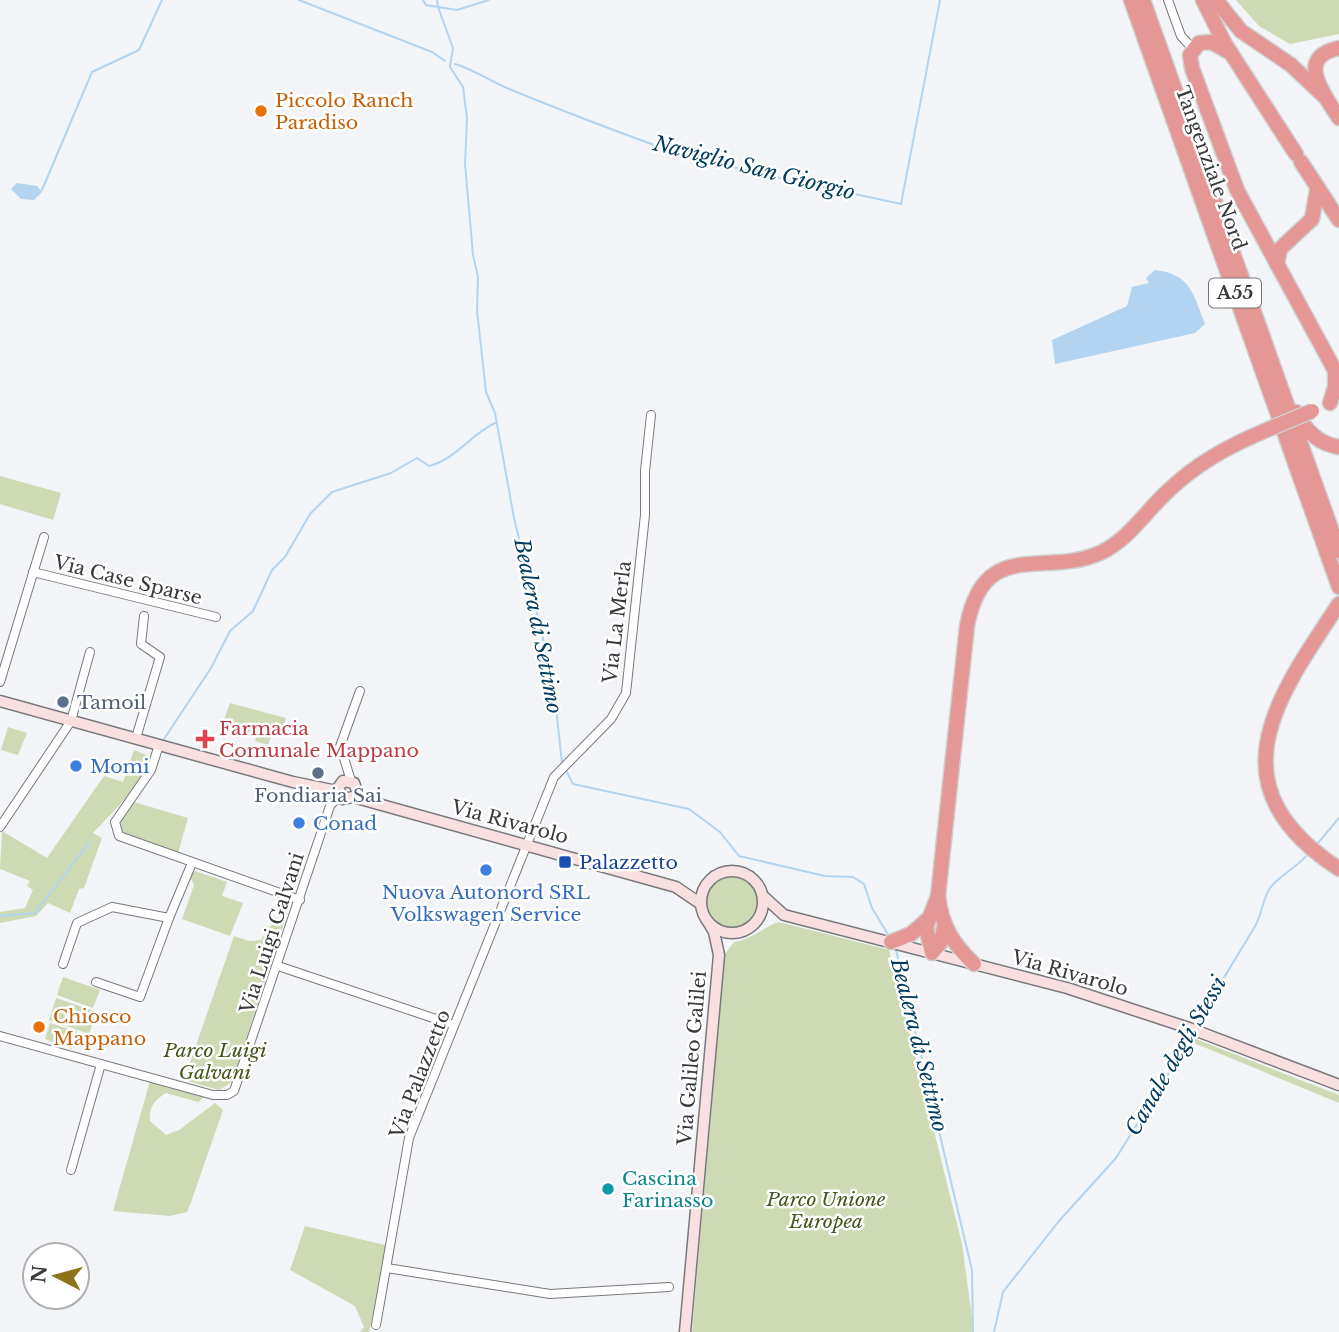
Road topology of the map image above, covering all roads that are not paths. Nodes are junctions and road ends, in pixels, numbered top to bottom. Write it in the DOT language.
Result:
graph roads {
  1 [pos="1131,0"];
  2 [pos="1143,0"];
  3 [pos="1168,0"];
  4 [pos="1203,0"];
  5 [pos="1216,0"];
  6 [pos="1339,48"];
  7 [pos="1193,49"];
  8 [pos="1231,53"];
  9 [pos="1324,96"];
  10 [pos="1339,118"];
  11 [pos="1317,190"];
  12 [pos="1339,220"];
  13 [pos="1296,234"];
  14 [pos="1262,237"];
  15 [pos="1277,264"];
  16 [pos="1338,373"];
  17 [pos="1277,380"];
  18 [pos="1334,401"];
  19 [pos="651,415"];
  20 [pos="1339,447"];
  21 [pos="44,537"];
  22 [pos="1339,551"];
  23 [pos="33,572"];
  24 [pos="1339,586"];
  25 [pos="1339,604"];
  26 [pos="145,609"];
  27 [pos="216,617"];
  28 [pos="1332,622"];
  29 [pos="90,652"];
  30 [pos="0,682"];
  31 [pos="360,691"];
  32 [pos="0,701"];
  33 [pos="71,721"];
  34 [pos="136,738"];
  35 [pos="159,745"];
  36 [pos="345,790"];
  37 [pos="0,827"];
  38 [pos="529,845"];
  39 [pos="1315,848"];
  40 [pos="1339,858"];
  41 [pos="192,863"];
  42 [pos="1339,869"];
  43 [pos="707,884"];
  44 [pos="676,887"];
  45 [pos="763,896"];
  46 [pos="938,896"];
  47 [pos="300,900"];
  48 [pos="701,904"];
  49 [pos="784,915"];
  50 [pos="170,918"];
  51 [pos="927,920"];
  52 [pos="758,921"];
  53 [pos="708,922"];
  54 [pos="944,927"];
  55 [pos="741,933"];
  56 [pos="893,942"];
  57 [pos="932,953"];
  58 [pos="719,955"];
  59 [pos="63,964"];
  60 [pos="974,964"];
  61 [pos="278,966"];
  62 [pos="96,982"];
  63 [pos="454,1026"];
  64 [pos="0,1036"];
  65 [pos="101,1064"];
  66 [pos="1339,1085"];
  67 [pos="71,1170"];
  68 [pos="387,1268"];
  69 [pos="669,1287"];
  70 [pos="376,1325"];
  71 [pos="685,1332"];
  1 -- 24 [label="highway, Tangenziale Nord / A55"];
  2 -- 17 [label="highway, Tangenziale Nord / A55"];
  3 -- 7 [label="street"];
  4 -- 8 [label="highway"];
  5 -- 9 [label="highway"];
  6 -- 9 [label="highway"];
  7 -- 8 [label="highway"];
  7 -- 14 [label="highway"];
  8 -- 11 [label="highway"];
  9 -- 10 [label="highway"];
  11 -- 12 [label="highway"];
  11 -- 13 [label="highway"];
  13 -- 14 [label="highway"];
  13 -- 15 [label="highway"];
  14 -- 15 [label="highway"];
  15 -- 16 [label="highway"];
  16 -- 18 [label="highway"];
  17 -- 20 [label="highway"];
  17 -- 22 [label="highway, Tangenziale Nord / A55"];
  18 -- 46 [label="highway, bridge"];
  19 -- 38 [label="street, Via La Merla"];
  21 -- 23 [label="street, Via Case Sparse"];
  23 -- 26 [label="street, Via Case Sparse"];
  23 -- 30 [label="street, Via Case Sparse"];
  25 -- 28 [label="highway"];
  26 -- 27 [label="street, Via Case Sparse"];
  26 -- 34 [label="street"];
  28 -- 39 [label="highway"];
  29 -- 33 [label="street"];
  31 -- 36 [label="street"];
  32 -- 33 [label="main road"];
  33 -- 34 [label="main road"];
  33 -- 37 [label="street"];
  34 -- 35 [label="main road"];
  35 -- 36 [label="main road"];
  35 -- 41 [label="street"];
  36 -- 38 [label="main road, Via Rivarolo"];
  36 -- 47 [label="street, Via Luigi Galvani"];
  38 -- 44 [label="main road, Via Rivarolo"];
  38 -- 63 [label="street, Via Palazzetto"];
  39 -- 40 [label="highway"];
  39 -- 42 [label="highway"];
  41 -- 47 [label="street"];
  41 -- 50 [label="street"];
  43 -- 44 [label="main road, Via Rivarolo"];
  43 -- 45 [label="main road"];
  43 -- 48 [label="main road"];
  44 -- 48 [label="main road, Via Rivarolo"];
  45 -- 49 [label="main road, Via Rivarolo"];
  45 -- 52 [label="main road"];
  46 -- 51 [label="highway"];
  46 -- 54 [label="highway"];
  47 -- 61 [label="street, Via Luigi Galvani"];
  48 -- 53 [label="main road"];
  49 -- 52 [label="main road, Via Rivarolo"];
  49 -- 56 [label="main road, Via Rivarolo"];
  50 -- 59 [label="street"];
  50 -- 62 [label="street"];
  51 -- 56 [label="highway"];
  51 -- 57 [label="highway"];
  52 -- 55 [label="main road"];
  53 -- 55 [label="main road"];
  53 -- 58 [label="main road, Via Galileo Galilei"];
  54 -- 57 [label="highway"];
  54 -- 60 [label="highway"];
  55 -- 58 [label="main road, Via Galileo Galilei"];
  56 -- 57 [label="main road, Via Rivarolo"];
  57 -- 60 [label="main road, Via Rivarolo"];
  58 -- 71 [label="main road, Via Galileo Galilei"];
  60 -- 66 [label="main road, Via Rivarolo"];
  61 -- 63 [label="street"];
  61 -- 65 [label="street, Via Luigi Galvani"];
  63 -- 68 [label="street, Via Palazzetto"];
  64 -- 65 [label="street"];
  65 -- 67 [label="street"];
  68 -- 69 [label="street"];
  68 -- 70 [label="street, Via Palazzetto"];
}
